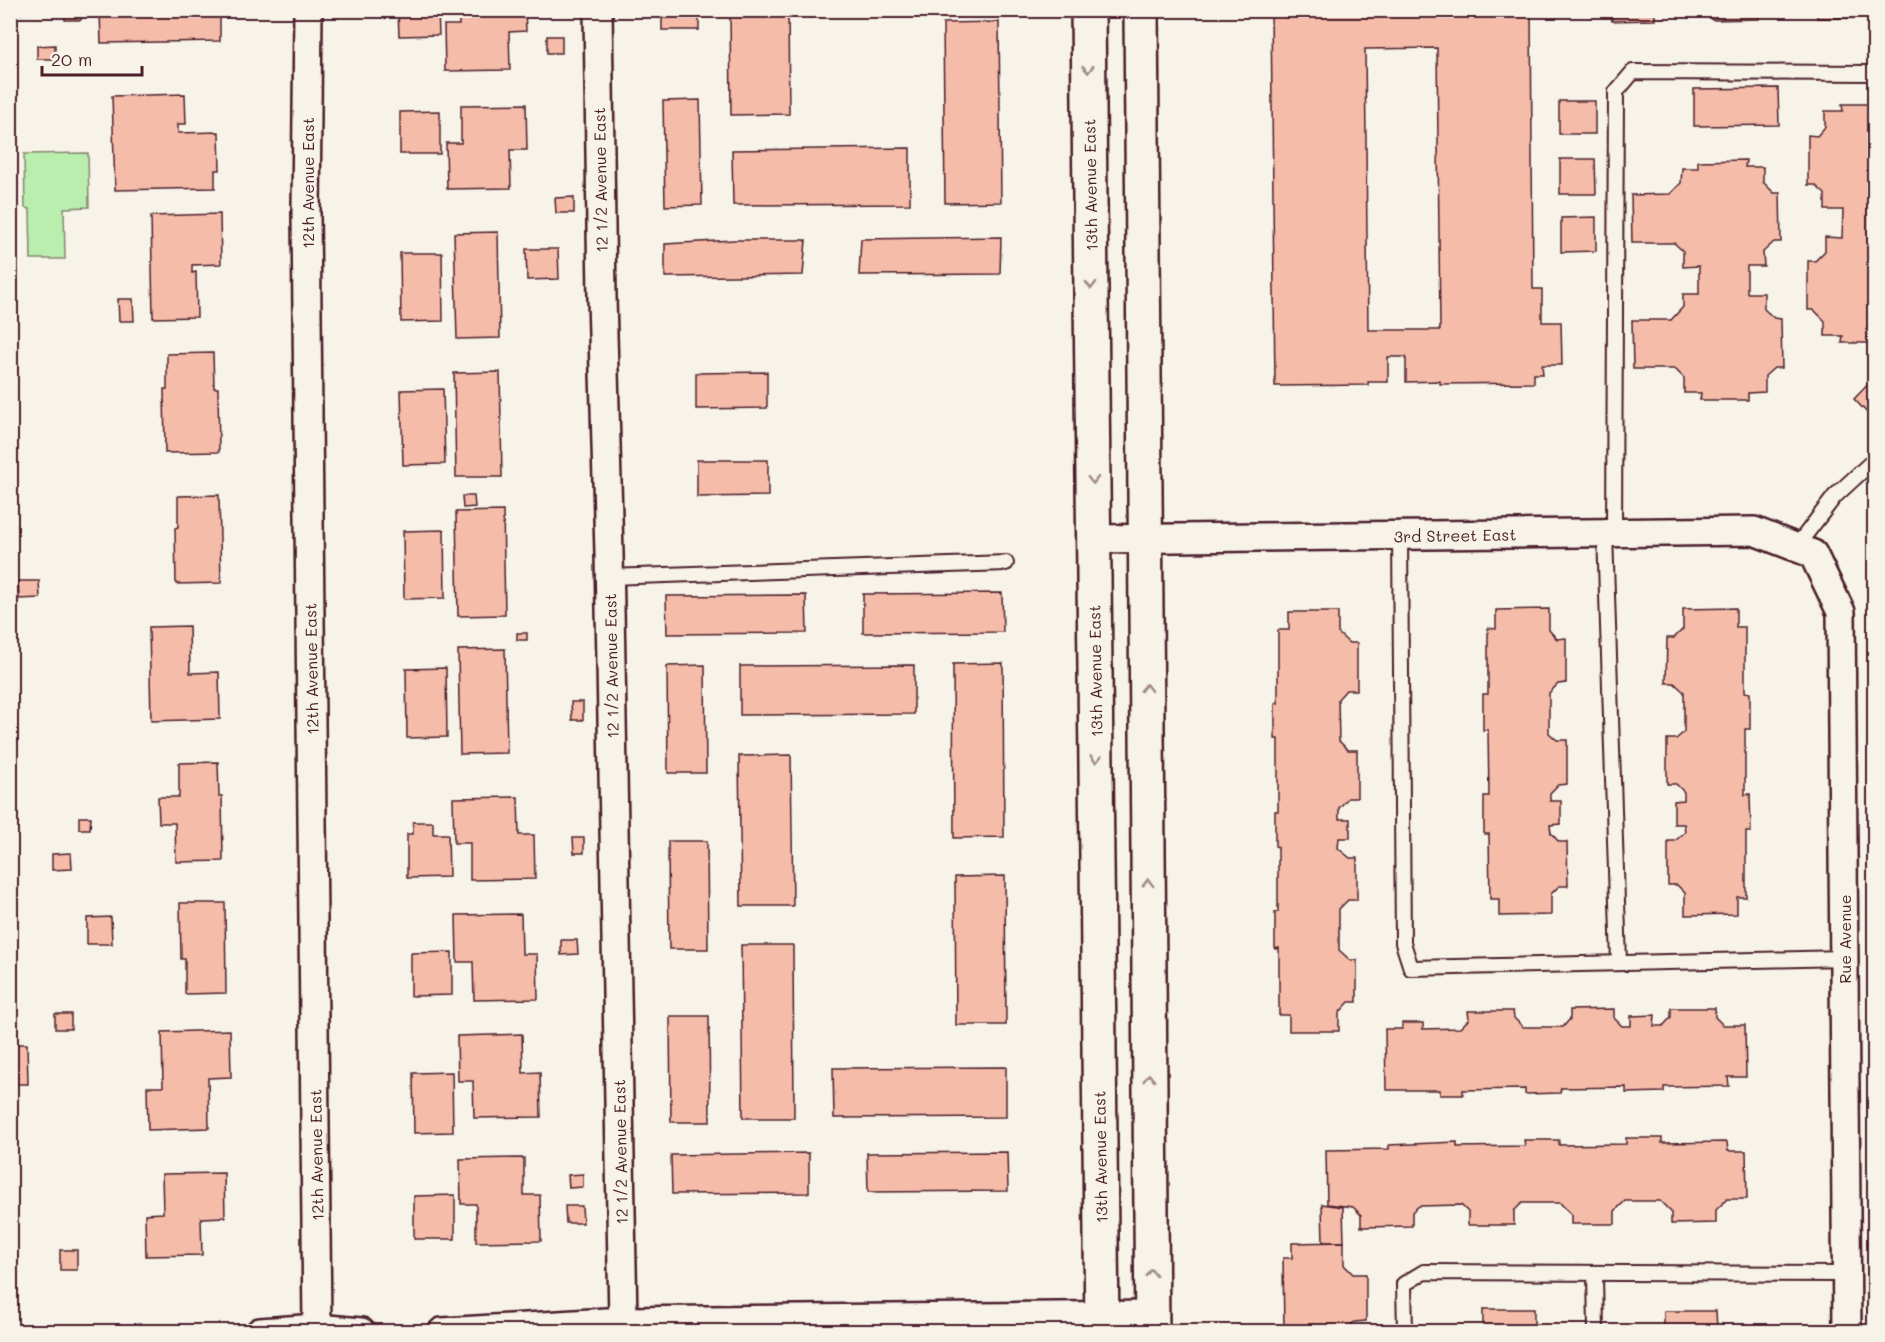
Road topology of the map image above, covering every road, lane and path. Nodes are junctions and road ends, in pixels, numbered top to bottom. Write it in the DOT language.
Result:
graph roads {
  1 [pos="308,10"];
  2 [pos="598,10"];
  3 [pos="1088,10"];
  4 [pos="1141,10"];
  5 [pos="1875,73"];
  6 [pos="1875,460"];
  7 [pos="1609,533"];
  8 [pos="1400,536"];
  9 [pos="1094,539"];
  10 [pos="1145,539"];
  11 [pos="1804,550"];
  12 [pos="1006,563"];
  13 [pos="609,576"];
  14 [pos="1844,958"];
  15 [pos="1619,963"];
  16 [pos="1595,1273"];
  17 [pos="1847,1274"];
  18 [pos="623,1321"];
  19 [pos="1102,1323"];
  20 [pos="1151,1323"];
  21 [pos="317,1328"];
  22 [pos="260,1332"];
  23 [pos="361,1332"];
  24 [pos="442,1332"];
  25 [pos="1405,1332"];
  26 [pos="1596,1332"];
  27 [pos="1847,1332"];
  1 -- 21 [label="street, 12th Avenue East"];
  2 -- 13 [label="street, 12 1/2 Avenue East"];
  3 -- 9 [label="main road, 13th Avenue East, one-way"];
  4 -- 10 [label="main road"];
  5 -- 7 [label="lane"];
  6 -- 11 [label="lane"];
  7 -- 8 [label="street, 3rd Street East"];
  7 -- 11 [label="street, 3rd Street East"];
  7 -- 15 [label="lane"];
  8 -- 10 [label="street, 3rd Street East"];
  8 -- 15 [label="lane"];
  9 -- 10 [label="street, 3rd Street East"];
  9 -- 19 [label="main road, 13th Avenue East, one-way"];
  20 -- 10 [label="main road, one-way"];
  11 -- 14 [label="street, Rue Avenue"];
  12 -- 13 [label="lane"];
  13 -- 18 [label="street, 12 1/2 Avenue East"];
  14 -- 15 [label="lane"];
  14 -- 17 [label="street, Rue Avenue"];
  16 -- 17 [label="lane"];
  16 -- 25 [label="lane"];
  16 -- 26 [label="lane"];
  17 -- 27 [label="street, Rue Avenue"];
  18 -- 19 [label="street"];
  18 -- 24 [label="street"];
  19 -- 20 [label="street"];
  21 -- 22 [label="street"];
  21 -- 23 [label="street"];
}
